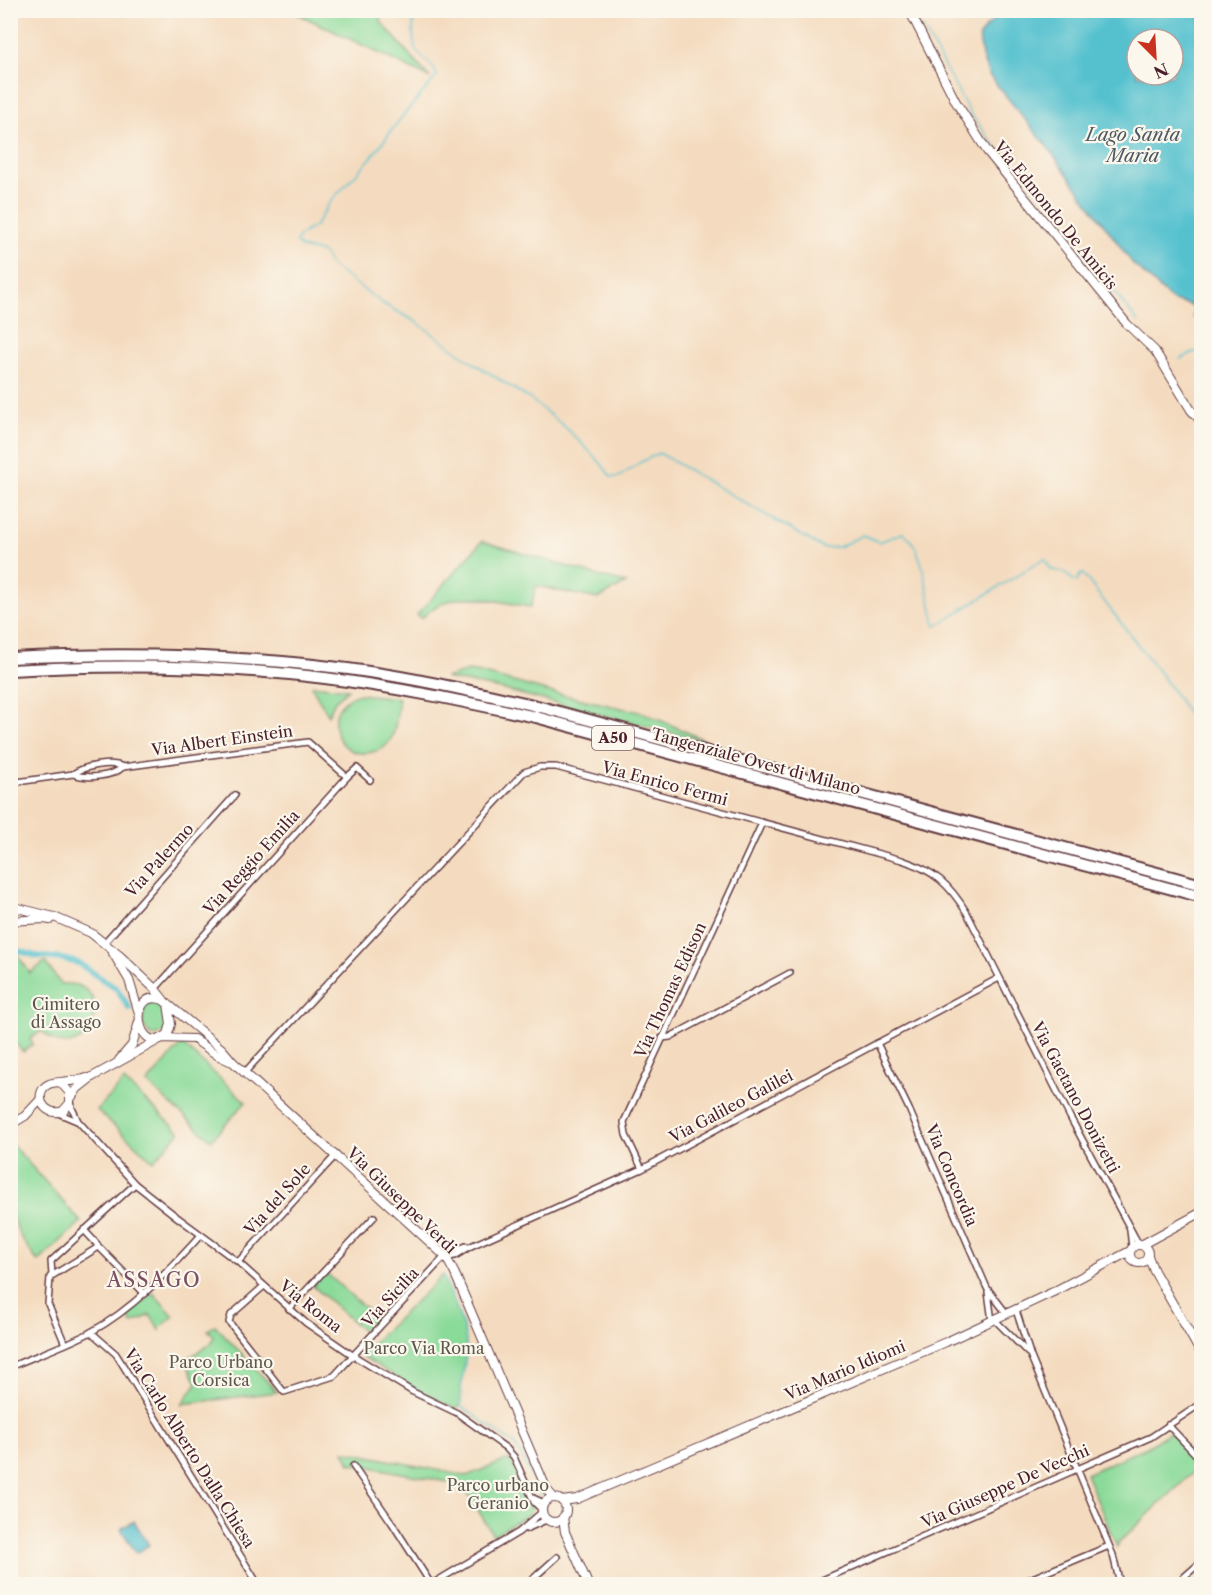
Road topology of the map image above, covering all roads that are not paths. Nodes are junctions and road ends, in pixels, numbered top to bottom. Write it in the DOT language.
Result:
graph roads {
  1 [pos="909,10"];
  2 [pos="1202,422"];
  3 [pos="10,658"];
  4 [pos="10,670"];
  5 [pos="346,777"];
  6 [pos="370,780"];
  7 [pos="10,783"];
  8 [pos="235,795"];
  9 [pos="762,823"];
  10 [pos="1202,885"];
  11 [pos="1202,897"];
  12 [pos="10,906"];
  13 [pos="10,921"];
  14 [pos="75,925"];
  15 [pos="104,943"];
  16 [pos="111,950"];
  17 [pos="789,973"];
  18 [pos="999,978"];
  19 [pos="155,988"];
  20 [pos="166,1002"];
  21 [pos="144,1003"];
  22 [pos="140,1017"];
  23 [pos="162,1038"];
  24 [pos="662,1038"];
  25 [pos="877,1043"];
  26 [pos="233,1062"];
  27 [pos="116,1064"];
  28 [pos="245,1072"];
  29 [pos="92,1077"];
  30 [pos="61,1083"];
  31 [pos="71,1098"];
  32 [pos="41,1100"];
  33 [pos="51,1111"];
  34 [pos="25,1116"];
  35 [pos="78,1121"];
  36 [pos="10,1125"];
  37 [pos="336,1155"];
  38 [pos="642,1169"];
  39 [pos="135,1184"];
  40 [pos="1202,1212"];
  41 [pos="374,1217"];
  42 [pos="84,1230"];
  43 [pos="201,1234"];
  44 [pos="1155,1238"];
  45 [pos="98,1246"];
  46 [pos="1135,1249"];
  47 [pos="1148,1253"];
  48 [pos="446,1257"];
  49 [pos="238,1262"];
  50 [pos="1140,1263"];
  51 [pos="1154,1271"];
  52 [pos="52,1275"];
  53 [pos="264,1286"];
  54 [pos="987,1288"];
  55 [pos="145,1294"];
  56 [pos="289,1309"];
  57 [pos="1016,1310"];
  58 [pos="1007,1314"];
  59 [pos="994,1320"];
  60 [pos="91,1332"];
  61 [pos="65,1344"];
  62 [pos="1202,1355"];
  63 [pos="354,1356"];
  64 [pos="1031,1357"];
  65 [pos="10,1367"];
  66 [pos="1202,1403"];
  67 [pos="1168,1425"];
  68 [pos="1202,1461"];
  69 [pos="352,1466"];
  70 [pos="1078,1468"];
  71 [pos="577,1499"];
  72 [pos="548,1506"];
  73 [pos="562,1517"];
  74 [pos="1109,1546"];
  75 [pos="557,1557"];
  76 [pos="1202,1561"];
  77 [pos="258,1584"];
  78 [pos="431,1584"];
  79 [pos="527,1584"];
  80 [pos="588,1584"];
  81 [pos="813,1584"];
  82 [pos="1018,1584"];
  83 [pos="1120,1584"];
  84 [pos="1176,1584"];
  1 -- 2 [label="street, Via Edmondo De Amicis"];
  3 -- 10 [label="highway, Tangenziale Ovest di Milano / A50"];
  4 -- 11 [label="highway, Tangenziale Ovest di Milano / A50"];
  5 -- 6 [label="street"];
  5 -- 7 [label="street, Via Albert Einstein"];
  5 -- 19 [label="street, Via Reggio Emilia"];
  8 -- 15 [label="street, Via Palermo"];
  9 -- 18 [label="street, Via Enrico Fermi"];
  9 -- 24 [label="street, Via Thomas Edison"];
  9 -- 28 [label="street, Via Enrico Fermi"];
  12 -- 14 [label="street"];
  13 -- 14 [label="street"];
  14 -- 15 [label="street"];
  15 -- 16 [label="street"];
  16 -- 19 [label="street, Via Giuseppe Verdi"];
  16 -- 22 [label="street"];
  17 -- 24 [label="street"];
  18 -- 25 [label="street, Via Galileo Galilei"];
  18 -- 46 [label="street, Via Gaetano Donizetti"];
  19 -- 20 [label="street, Via Giuseppe Verdi"];
  19 -- 21 [label="street"];
  20 -- 21 [label="street"];
  20 -- 23 [label="street"];
  20 -- 26 [label="street, Via Giuseppe Verdi"];
  21 -- 22 [label="street"];
  22 -- 23 [label="street"];
  22 -- 27 [label="street"];
  23 -- 26 [label="street, Via Giuseppe Verdi"];
  23 -- 27 [label="street"];
  24 -- 38 [label="street, Via Thomas Edison"];
  25 -- 38 [label="street, Via Galileo Galilei"];
  25 -- 54 [label="street, Via Concordia"];
  26 -- 28 [label="street, Via Giuseppe Verdi"];
  27 -- 29 [label="street"];
  28 -- 37 [label="street, Via Giuseppe Verdi"];
  29 -- 30 [label="street"];
  29 -- 31 [label="street"];
  30 -- 31 [label="street"];
  30 -- 32 [label="street"];
  31 -- 33 [label="street"];
  31 -- 35 [label="street, Via Roma"];
  32 -- 33 [label="street"];
  32 -- 34 [label="street"];
  33 -- 34 [label="street"];
  33 -- 35 [label="street, Via Roma"];
  34 -- 36 [label="street"];
  35 -- 39 [label="street, Via Roma"];
  37 -- 48 [label="street, Via Giuseppe Verdi"];
  37 -- 49 [label="street, Via del Sole"];
  38 -- 48 [label="street, Via Galileo Galilei"];
  39 -- 42 [label="street"];
  39 -- 43 [label="street, Via Roma"];
  40 -- 44 [label="street"];
  41 -- 56 [label="street"];
  42 -- 45 [label="street"];
  42 -- 52 [label="street"];
  43 -- 49 [label="street, Via Roma"];
  43 -- 55 [label="street"];
  44 -- 46 [label="street"];
  44 -- 47 [label="street"];
  45 -- 52 [label="street"];
  45 -- 55 [label="street"];
  46 -- 47 [label="street"];
  46 -- 50 [label="street"];
  46 -- 57 [label="street, Via Mario Idiomi"];
  47 -- 50 [label="street"];
  47 -- 51 [label="street"];
  48 -- 63 [label="street, Via Sicilia"];
  48 -- 72 [label="street, Via Giuseppe Verdi"];
  49 -- 53 [label="street, Via Roma"];
  50 -- 51 [label="street"];
  51 -- 62 [label="street"];
  52 -- 61 [label="street"];
  53 -- 56 [label="street, Via Roma"];
  53 -- 63 [label="street, Via Sicilia"];
  54 -- 58 [label="street, Via Concordia"];
  54 -- 59 [label="street"];
  55 -- 60 [label="street"];
  56 -- 63 [label="street, Via Roma"];
  57 -- 58 [label="street, Via Mario Idiomi"];
  57 -- 64 [label="street"];
  58 -- 59 [label="street, Via Mario Idiomi"];
  59 -- 64 [label="street"];
  59 -- 71 [label="street, Via Mario Idiomi"];
  60 -- 61 [label="street"];
  60 -- 77 [label="street, Via Carlo Alberto Dalla Chiesa"];
  61 -- 65 [label="street"];
  63 -- 72 [label="street, Via Roma"];
  64 -- 70 [label="street"];
  66 -- 67 [label="street, Via Giuseppe De Vecchi"];
  67 -- 68 [label="street"];
  67 -- 70 [label="street, Via Giuseppe De Vecchi"];
  69 -- 78 [label="street"];
  70 -- 74 [label="street"];
  70 -- 81 [label="street, Via Giuseppe De Vecchi"];
  71 -- 72 [label="street, Via Mario Idiomi"];
  71 -- 73 [label="street, Via Mario Idiomi"];
  72 -- 73 [label="street"];
  72 -- 73 [label="street, Via Giuseppe Verdi"];
  72 -- 78 [label="street"];
  73 -- 80 [label="street, Via Giuseppe Verdi"];
  74 -- 82 [label="street"];
  74 -- 83 [label="street"];
  75 -- 79 [label="street"];
  76 -- 84 [label="street"];
}
